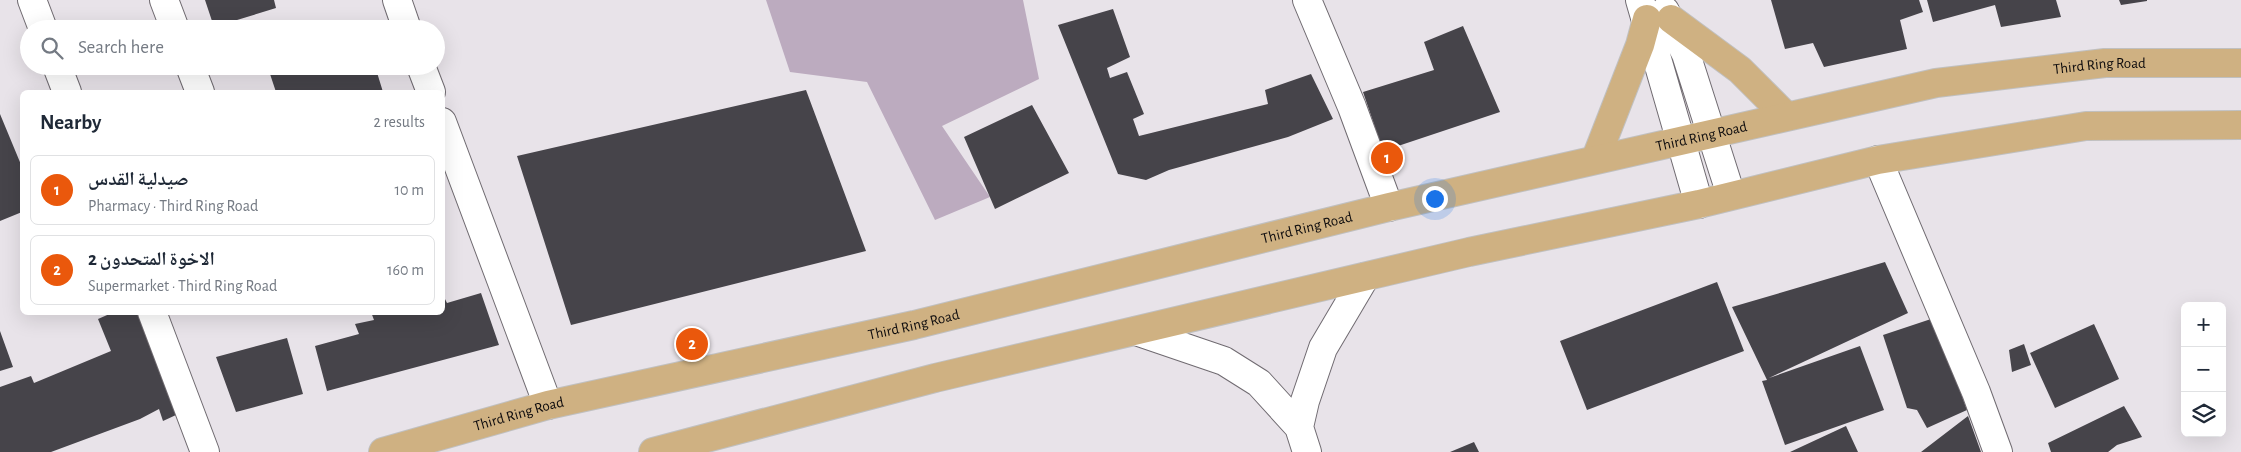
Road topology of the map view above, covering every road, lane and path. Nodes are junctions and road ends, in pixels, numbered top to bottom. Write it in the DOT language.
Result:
graph roads {
  1 [pos="32,0"];
  2 [pos="164,0"];
  3 [pos="397,0"];
  4 [pos="1307,0"];
  5 [pos="1654,10"];
  6 [pos="40,20"];
  7 [pos="172,20"];
  8 [pos="405,20"];
  9 [pos="2241,63"];
  10 [pos="61,75"];
  11 [pos="193,75"];
  12 [pos="425,75"];
  13 [pos="67,90"];
  14 [pos="199,90"];
  15 [pos="430,90"];
  16 [pos="1786,116"];
  17 [pos="2241,125"];
  18 [pos="445,130"];
  19 [pos="1712,133"];
  20 [pos="1680,141"];
  21 [pos="1596,158"];
  22 [pos="1878,160"];
  23 [pos="1731,194"];
  24 [pos="1699,204"];
  25 [pos="1389,207"];
  26 [pos="1365,277"];
  27 [pos="153,315"];
  28 [pos="1136,331"];
  29 [pos="548,406"];
  30 [pos="1303,440"];
  31 [pos="205,452"];
  32 [pos="383,452"];
  33 [pos="653,452"];
  34 [pos="1998,452"];
  1 -- 6 [label="street"];
  2 -- 7 [label="street"];
  3 -- 8 [label="street"];
  4 -- 25 [label="street"];
  5 -- 16 [label="main road"];
  5 -- 19 [label="street"];
  5 -- 20 [label="street"];
  5 -- 21 [label="main road"];
  9 -- 16 [label="main road, Third Ring Road"];
  10 -- 13 [label="street"];
  11 -- 14 [label="street"];
  12 -- 15 [label="street"];
  16 -- 19 [label="main road, Third Ring Road"];
  17 -- 22 [label="main road"];
  18 -- 29 [label="street"];
  19 -- 20 [label="main road, Third Ring Road"];
  19 -- 23 [label="street"];
  20 -- 21 [label="main road, Third Ring Road"];
  20 -- 24 [label="street"];
  21 -- 25 [label="main road, Third Ring Road"];
  22 -- 23 [label="main road"];
  22 -- 34 [label="street"];
  23 -- 24 [label="main road"];
  24 -- 26 [label="main road"];
  25 -- 29 [label="main road, Third Ring Road"];
  26 -- 28 [label="main road"];
  26 -- 30 [label="street"];
  27 -- 31 [label="street"];
  28 -- 30 [label="street"];
  28 -- 33 [label="main road"];
  29 -- 32 [label="main road, Third Ring Road"];
}
